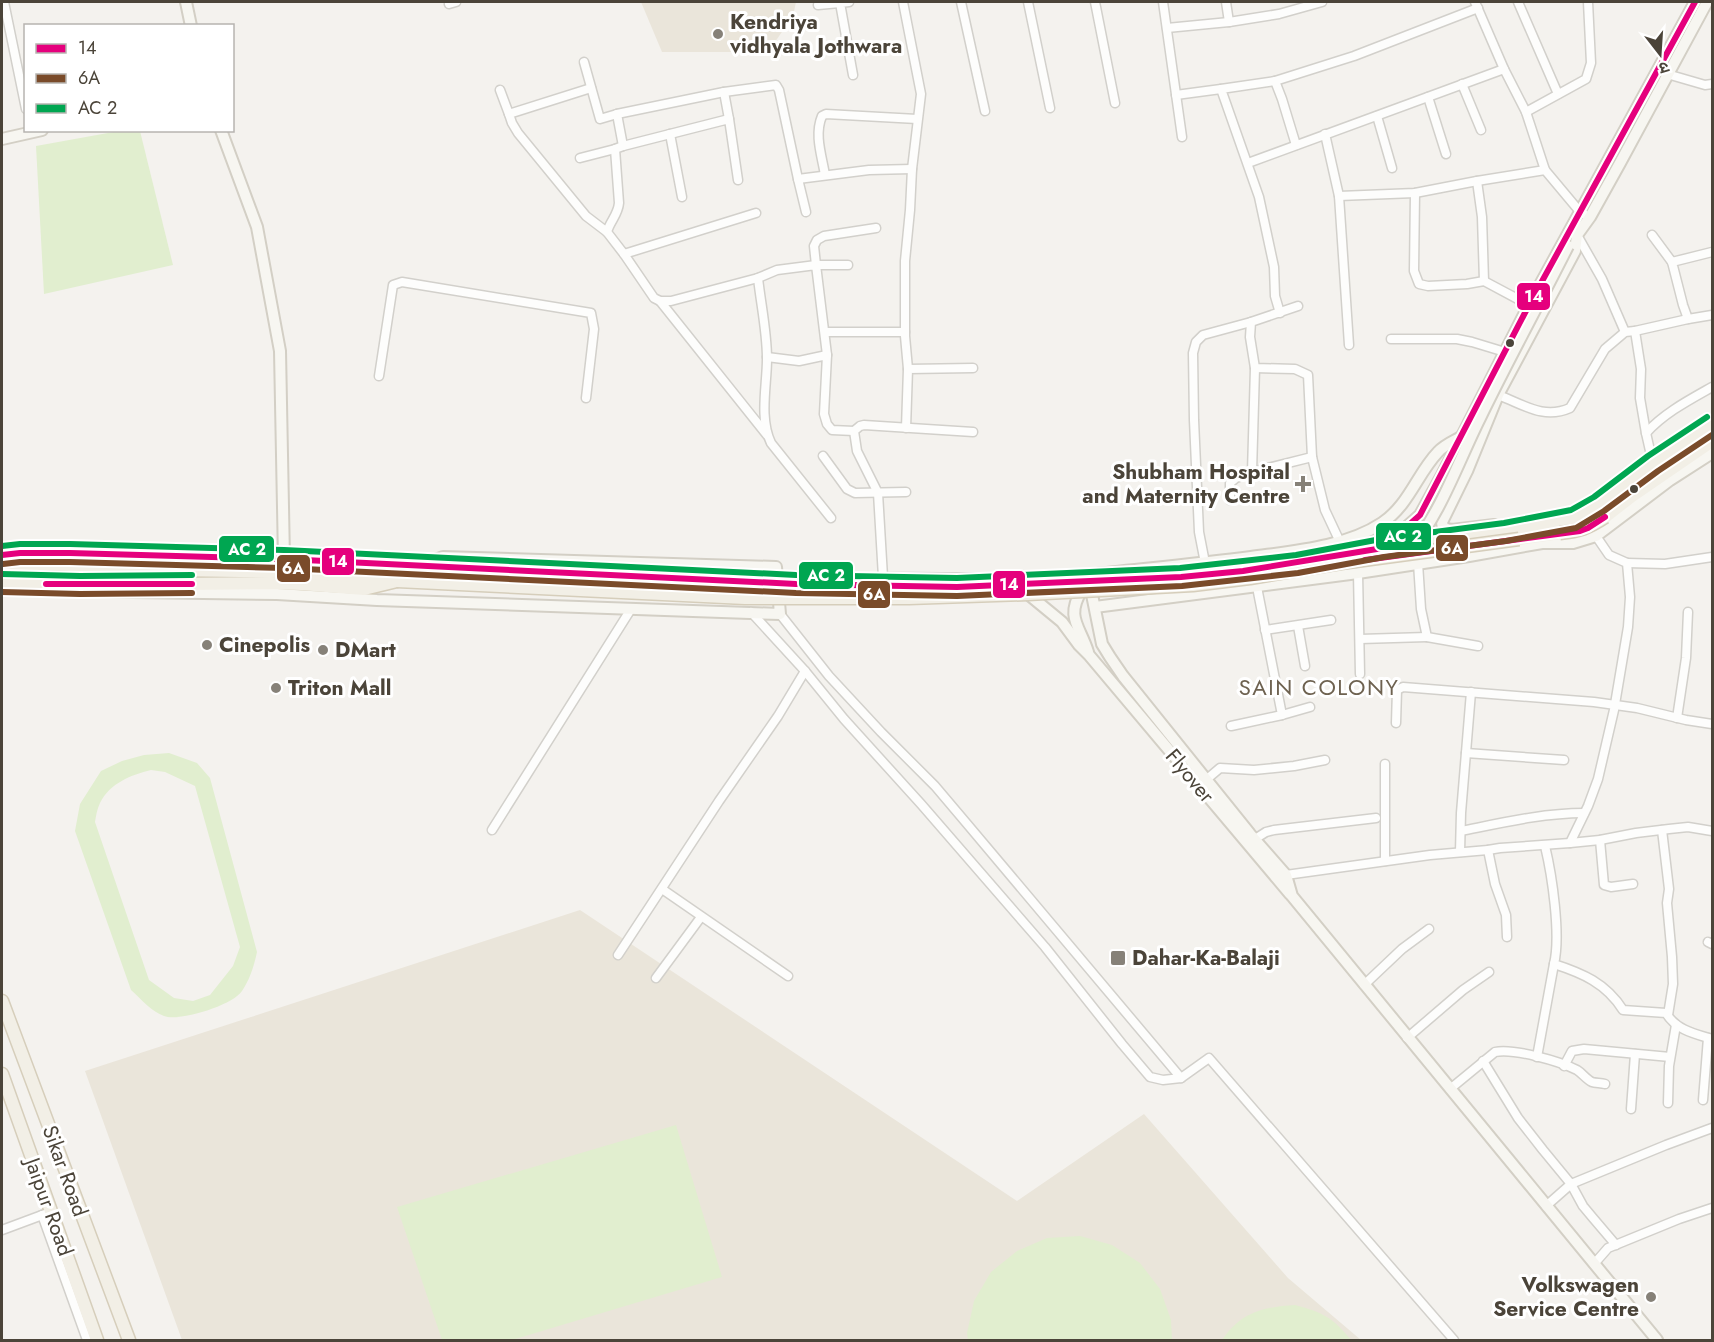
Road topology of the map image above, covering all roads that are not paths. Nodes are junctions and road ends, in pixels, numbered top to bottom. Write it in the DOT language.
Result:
graph roads {
  1 [pos="4,2"];
  2 [pos="186,2"];
  3 [pos="844,2"];
  4 [pos="903,2"];
  5 [pos="961,2"];
  6 [pos="1028,2"];
  7 [pos="1095,2"];
  8 [pos="1163,2"];
  9 [pos="1226,2"];
  10 [pos="1322,2"];
  11 [pos="1518,2"];
  12 [pos="1588,2"];
  13 [pos="1695,2"];
  14 [pos="1707,2"];
  15 [pos="818,5"];
  16 [pos="1477,5"];
  17 [pos="1228,22"];
  18 [pos="191,24"];
  19 [pos="1167,28"];
  20 [pos="584,62"];
  21 [pos="1504,69"];
  22 [pos="1667,74"];
  23 [pos="854,75"];
  24 [pos="1275,81"];
  25 [pos="1462,84"];
  26 [pos="1713,84"];
  27 [pos="591,88"];
  28 [pos="1221,88"];
  29 [pos="500,90"];
  30 [pos="724,92"];
  31 [pos="1558,94"];
  32 [pos="1176,95"];
  33 [pos="1428,97"];
  34 [pos="24,100"];
  35 [pos="1115,103"];
  36 [pos="1050,108"];
  37 [pos="985,111"];
  38 [pos="1526,112"];
  39 [pos="509,114"];
  40 [pos="617,114"];
  41 [pos="1377,116"];
  42 [pos="729,119"];
  43 [pos="917,119"];
  44 [pos="1481,130"];
  45 [pos="30,132"];
  46 [pos="222,132"];
  47 [pos="670,134"];
  48 [pos="1325,134"];
  49 [pos="1182,137"];
  50 [pos="2,139"];
  51 [pos="1296,145"];
  52 [pos="619,148"];
  53 [pos="1446,154"];
  54 [pos="580,158"];
  55 [pos="1248,163"];
  56 [pos="912,168"];
  57 [pos="1392,168"];
  58 [pos="1545,170"];
  59 [pos="825,176"];
  60 [pos="798,179"];
  61 [pos="738,180"];
  62 [pos="1477,181"];
  63 [pos="1415,193"];
  64 [pos="1339,196"];
  65 [pos="682,197"];
  66 [pos="806,212"];
  67 [pos="756,213"];
  68 [pos="1585,215"];
  69 [pos="876,228"];
  70 [pos="607,232"];
  71 [pos="1652,235"];
  72 [pos="1577,236"];
  73 [pos="1713,252"];
  74 [pos="624,254"];
  75 [pos="1672,262"];
  76 [pos="816,265"];
  77 [pos="848,265"];
  78 [pos="758,279"];
  79 [pos="1484,281"];
  80 [pos="660,301"];
  81 [pos="1529,305"];
  82 [pos="1298,306"];
  83 [pos="1280,313"];
  84 [pos="1713,315"];
  85 [pos="1688,319"];
  86 [pos="1251,322"];
  87 [pos="825,332"];
  88 [pos="905,332"];
  89 [pos="1630,332"];
  90 [pos="1391,339"];
  91 [pos="1349,345"];
  92 [pos="1505,352"];
  93 [pos="827,356"];
  94 [pos="767,357"];
  95 [pos="973,368"];
  96 [pos="1255,368"];
  97 [pos="908,369"];
  98 [pos="379,376"];
  99 [pos="1713,387"];
  100 [pos="1498,395"];
  101 [pos="586,398"];
  102 [pos="1713,425"];
  103 [pos="906,428"];
  104 [pos="854,431"];
  105 [pos="973,432"];
  106 [pos="1646,433"];
  107 [pos="767,435"];
  108 [pos="1461,437"];
  109 [pos="1713,441"];
  110 [pos="1713,453"];
  111 [pos="823,456"];
  112 [pos="1312,457"];
  113 [pos="1653,464"];
  114 [pos="1252,472"];
  115 [pos="906,492"];
  116 [pos="878,493"];
  117 [pos="1230,500"];
  118 [pos="1584,514"];
  119 [pos="831,518"];
  120 [pos="1560,528"];
  121 [pos="1505,532"];
  122 [pos="1596,536"];
  123 [pos="1340,542"];
  124 [pos="1383,548"];
  125 [pos="1407,554"];
  126 [pos="2,555"];
  127 [pos="1713,557"];
  128 [pos="284,559"];
  129 [pos="1205,563"];
  130 [pos="1418,563"];
  131 [pos="1627,564"];
  132 [pos="419,566"];
  133 [pos="2,567"];
  134 [pos="1358,573"];
  135 [pos="1088,575"];
  136 [pos="397,581"];
  137 [pos="2,583"];
  138 [pos="46,584"];
  139 [pos="1257,587"];
  140 [pos="1082,590"];
  141 [pos="1210,593"];
  142 [pos="1028,594"];
  143 [pos="1095,607"];
  144 [pos="631,609"];
  145 [pos="751,612"];
  146 [pos="1688,612"];
  147 [pos="780,614"];
  148 [pos="1331,620"];
  149 [pos="1298,626"];
  150 [pos="1265,630"];
  151 [pos="1427,638"];
  152 [pos="1360,639"];
  153 [pos="1478,646"];
  154 [pos="1089,655"];
  155 [pos="1305,666"];
  156 [pos="805,672"];
  157 [pos="1360,675"];
  158 [pos="829,676"];
  159 [pos="818,687"];
  160 [pos="1471,692"];
  161 [pos="1616,705"];
  162 [pos="1310,707"];
  163 [pos="1282,715"];
  164 [pos="1677,718"];
  165 [pos="1396,723"];
  166 [pos="1713,724"];
  167 [pos="1231,726"];
  168 [pos="1466,753"];
  169 [pos="1326,760"];
  170 [pos="1564,760"];
  171 [pos="1385,764"];
  172 [pos="1207,779"];
  173 [pos="1584,813"];
  174 [pos="1376,818"];
  175 [pos="492,830"];
  176 [pos="1662,830"];
  177 [pos="1461,831"];
  178 [pos="1713,831"];
  179 [pos="1255,839"];
  180 [pos="1600,840"];
  181 [pos="1570,843"];
  182 [pos="1545,846"];
  183 [pos="1488,850"];
  184 [pos="1460,852"];
  185 [pos="1384,861"];
  186 [pos="1286,875"];
  187 [pos="1633,884"];
  188 [pos="662,889"];
  189 [pos="1292,896"];
  190 [pos="701,917"];
  191 [pos="1429,929"];
  192 [pos="1507,937"];
  193 [pos="618,955"];
  194 [pos="1554,964"];
  195 [pos="1489,972"];
  196 [pos="788,976"];
  197 [pos="656,978"];
  198 [pos="1364,985"];
  199 [pos="2,1001"];
  200 [pos="1668,1015"];
  201 [pos="1676,1025"];
  202 [pos="1407,1038"];
  203 [pos="1711,1039"];
  204 [pos="1635,1054"];
  205 [pos="1537,1057"];
  206 [pos="1670,1058"];
  207 [pos="1483,1061"];
  208 [pos="1564,1066"];
  209 [pos="2,1074"];
  210 [pos="1181,1078"];
  211 [pos="1605,1084"];
  212 [pos="1450,1089"];
  213 [pos="1703,1100"];
  214 [pos="1668,1102"];
  215 [pos="1631,1109"];
  216 [pos="1713,1128"];
  217 [pos="1571,1184"];
  218 [pos="1546,1206"];
  219 [pos="1713,1208"];
  220 [pos="46,1213"];
  221 [pos="2,1230"];
  222 [pos="1616,1245"];
  223 [pos="1594,1264"];
  224 [pos="87,1341"];
  225 [pos="97,1341"];
  226 [pos="129,1341"];
  227 [pos="1454,1341"];
  228 [pos="1657,1341"];
  1 -- 34 [label="street"];
  2 -- 18 [label="street"];
  3 -- 15 [label="street"];
  3 -- 23 [label="street"];
  4 -- 43 [label="street"];
  5 -- 37 [label="street"];
  6 -- 36 [label="street"];
  7 -- 35 [label="street"];
  8 -- 19 [label="street"];
  9 -- 17 [label="street"];
  10 -- 17 [label="street"];
  11 -- 31 [label="street"];
  12 -- 31 [label="street"];
  13 -- 68 [label="street"];
  14 -- 22 [label="street"];
  16 -- 21 [label="street"];
  16 -- 24 [label="street"];
  17 -- 19 [label="street"];
  19 -- 32 [label="street"];
  20 -- 27 [label="street"];
  21 -- 25 [label="street"];
  21 -- 38 [label="street"];
  22 -- 26 [label="street"];
  22 -- 68 [label="street"];
  24 -- 28 [label="street"];
  24 -- 51 [label="street"];
  25 -- 33 [label="street"];
  25 -- 44 [label="street"];
  27 -- 39 [label="street"];
  27 -- 40 [label="street"];
  28 -- 32 [label="street"];
  28 -- 55 [label="street"];
  29 -- 39 [label="street"];
  30 -- 40 [label="street"];
  30 -- 42 [label="street"];
  30 -- 60 [label="street"];
  31 -- 38 [label="street"];
  32 -- 49 [label="street"];
  33 -- 41 [label="street"];
  33 -- 53 [label="street"];
  38 -- 58 [label="street"];
  39 -- 70 [label="street"];
  40 -- 52 [label="street"];
  41 -- 48 [label="street"];
  41 -- 57 [label="street"];
  42 -- 47 [label="street"];
  42 -- 61 [label="street"];
  43 -- 56 [label="street"];
  43 -- 59 [label="street"];
  45 -- 50 [label="street"];
  46 -- 128 [label="street"];
  47 -- 52 [label="street"];
  47 -- 65 [label="street"];
  48 -- 51 [label="street"];
  48 -- 64 [label="street"];
  51 -- 55 [label="street"];
  52 -- 54 [label="street"];
  52 -- 70 [label="street"];
  55 -- 83 [label="street"];
  56 -- 59 [label="street"];
  56 -- 88 [label="street"];
  58 -- 62 [label="street"];
  58 -- 68 [label="street"];
  59 -- 60 [label="street"];
  60 -- 66 [label="street"];
  62 -- 63 [label="street"];
  62 -- 79 [label="street"];
  63 -- 64 [label="street"];
  63 -- 79 [label="street"];
  64 -- 91 [label="street"];
  67 -- 74 [label="street"];
  68 -- 72 [label="street"];
  68 -- 81 [label="street"];
  69 -- 76 [label="street"];
  70 -- 74 [label="street"];
  71 -- 75 [label="street"];
  72 -- 89 [label="street"];
  72 -- 100 [label="street"];
  72 -- 125 [label="street, bridge"];
  73 -- 75 [label="street"];
  74 -- 80 [label="street"];
  75 -- 85 [label="street"];
  76 -- 77 [label="street"];
  76 -- 78 [label="street"];
  76 -- 87 [label="street"];
  78 -- 80 [label="street"];
  78 -- 94 [label="street"];
  79 -- 81 [label="street"];
  80 -- 107 [label="street"];
  81 -- 92 [label="street"];
  82 -- 83 [label="street"];
  83 -- 86 [label="street"];
  84 -- 85 [label="street"];
  85 -- 89 [label="street"];
  86 -- 96 [label="street"];
  86 -- 129 [label="street"];
  87 -- 88 [label="street"];
  87 -- 93 [label="street"];
  88 -- 97 [label="street"];
  89 -- 100 [label="street"];
  89 -- 106 [label="street"];
  90 -- 92 [label="street"];
  92 -- 108 [label="street"];
  93 -- 94 [label="street"];
  93 -- 104 [label="street"];
  94 -- 107 [label="street"];
  95 -- 97 [label="street"];
  96 -- 112 [label="street"];
  96 -- 114 [label="street"];
  97 -- 103 [label="street"];
  98 -- 101 [label="street"];
  99 -- 106 [label="street"];
  100 -- 121 [label="street"];
  102 -- 113 [label="main road"];
  103 -- 104 [label="street"];
  103 -- 105 [label="street"];
  104 -- 116 [label="street"];
  106 -- 113 [label="street"];
  107 -- 119 [label="street"];
  108 -- 123 [label="street"];
  108 -- 124 [label="street"];
  109 -- 120 [label="main road, bridge"];
  110 -- 122 [label="street"];
  111 -- 116 [label="street"];
  112 -- 114 [label="street"];
  112 -- 123 [label="street"];
  113 -- 118 [label="main road"];
  114 -- 117 [label="street"];
  115 -- 116 [label="street"];
  116 -- 135 [label="street"];
  118 -- 120 [label="main road"];
  118 -- 122 [label="street"];
  120 -- 121 [label="main road"];
  120 -- 125 [label="main road, bridge"];
  121 -- 124 [label="main road, bridge"];
  122 -- 130 [label="street"];
  122 -- 131 [label="street"];
  123 -- 129 [label="street"];
  124 -- 132 [label="main road, bridge"];
  125 -- 140 [label="main road, bridge"];
  126 -- 128 [label="main road"];
  127 -- 131 [label="street"];
  128 -- 132 [label="main road"];
  129 -- 135 [label="street"];
  129 -- 141 [label="street"];
  130 -- 134 [label="street"];
  130 -- 151 [label="street"];
  131 -- 161 [label="street"];
  132 -- 147 [label="street"];
  133 -- 136 [label="main road"];
  134 -- 139 [label="street"];
  134 -- 152 [label="street"];
  135 -- 143 [label="street"];
  136 -- 138 [label="main road"];
  136 -- 142 [label="main road, bridge"];
  137 -- 138 [label="main road"];
  138 -- 144 [label="street"];
  139 -- 141 [label="street"];
  139 -- 150 [label="street"];
  140 -- 142 [label="main road, bridge"];
  140 -- 154 [label="street, Flyover"];
  141 -- 143 [label="street"];
  142 -- 154 [label="street, Flyover"];
  143 -- 172 [label="street"];
  144 -- 145 [label="street"];
  144 -- 175 [label="street"];
  145 -- 147 [label="street"];
  145 -- 156 [label="street"];
  146 -- 164 [label="street"];
  147 -- 158 [label="street"];
  148 -- 149 [label="street"];
  149 -- 150 [label="street"];
  149 -- 155 [label="street"];
  150 -- 163 [label="street"];
  151 -- 152 [label="street"];
  151 -- 153 [label="street"];
  152 -- 157 [label="street"];
  154 -- 189 [label="street, Flyover"];
  156 -- 159 [label="street"];
  156 -- 188 [label="street"];
  158 -- 159 [label="street"];
  158 -- 210 [label="street"];
  159 -- 210 [label="street"];
  160 -- 161 [label="street"];
  160 -- 165 [label="street"];
  160 -- 168 [label="street"];
  161 -- 164 [label="street"];
  161 -- 173 [label="street"];
  162 -- 163 [label="street"];
  163 -- 167 [label="street"];
  164 -- 166 [label="street"];
  168 -- 170 [label="street"];
  168 -- 177 [label="street"];
  169 -- 172 [label="street"];
  171 -- 185 [label="street"];
  172 -- 179 [label="street"];
  173 -- 177 [label="street"];
  173 -- 181 [label="street"];
  174 -- 179 [label="street"];
  176 -- 178 [label="street"];
  176 -- 180 [label="street"];
  176 -- 200 [label="street"];
  177 -- 184 [label="street"];
  179 -- 186 [label="street"];
  180 -- 181 [label="street"];
  180 -- 187 [label="street"];
  181 -- 182 [label="street"];
  182 -- 183 [label="street"];
  182 -- 194 [label="street"];
  183 -- 184 [label="street"];
  183 -- 192 [label="street"];
  184 -- 185 [label="street"];
  185 -- 186 [label="street"];
  186 -- 189 [label="street"];
  188 -- 190 [label="street"];
  188 -- 193 [label="street"];
  189 -- 198 [label="street, Flyover"];
  190 -- 196 [label="street"];
  190 -- 197 [label="street"];
  191 -- 198 [label="street"];
  194 -- 200 [label="street"];
  194 -- 205 [label="street"];
  195 -- 202 [label="street"];
  198 -- 202 [label="street, Flyover"];
  199 -- 226 [label="main road, Sikar Road"];
  200 -- 201 [label="street"];
  201 -- 203 [label="street"];
  201 -- 206 [label="street"];
  202 -- 212 [label="street, Flyover"];
  203 -- 213 [label="street"];
  204 -- 206 [label="street"];
  204 -- 208 [label="street"];
  204 -- 215 [label="street"];
  205 -- 207 [label="street"];
  205 -- 208 [label="street"];
  206 -- 214 [label="street"];
  207 -- 212 [label="street"];
  207 -- 217 [label="street"];
  208 -- 211 [label="street"];
  209 -- 220 [label="main road, Jaipur Road"];
  210 -- 227 [label="street"];
  212 -- 218 [label="street, Flyover"];
  216 -- 217 [label="street"];
  217 -- 218 [label="street"];
  217 -- 222 [label="street"];
  218 -- 223 [label="street, Flyover"];
  219 -- 222 [label="street"];
  220 -- 221 [label="street"];
  220 -- 224 [label="street"];
  220 -- 225 [label="main road, Jaipur Road"];
  222 -- 223 [label="street"];
  223 -- 228 [label="street, Flyover"];
}
